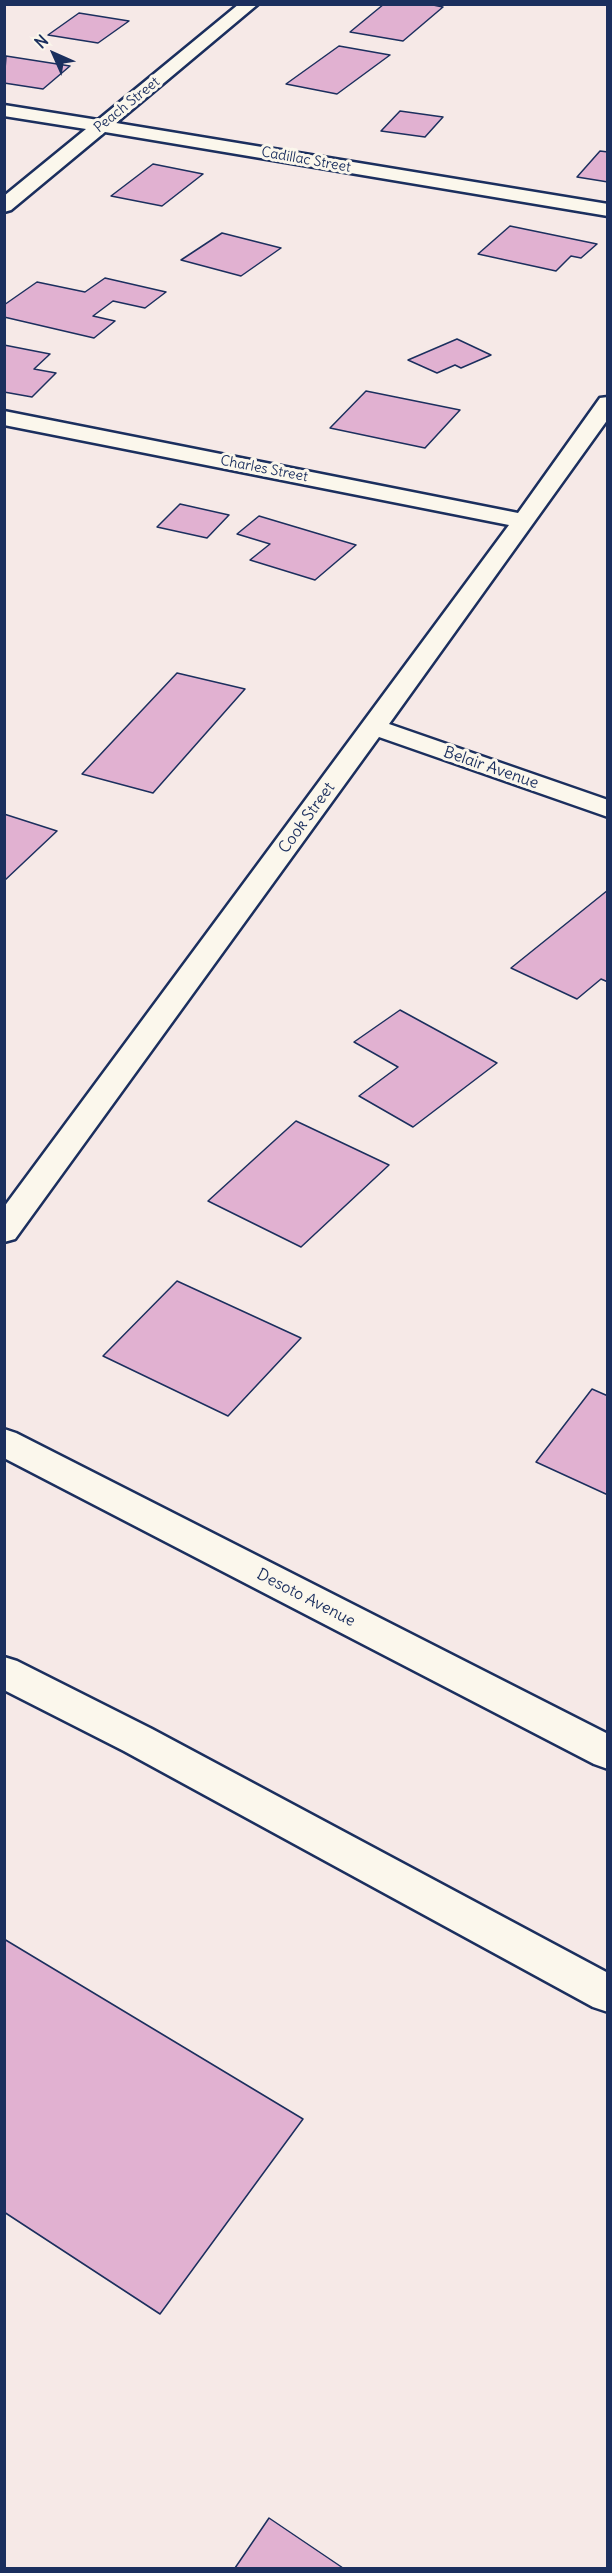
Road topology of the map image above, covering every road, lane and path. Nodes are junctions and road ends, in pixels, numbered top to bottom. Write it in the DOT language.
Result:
graph roads {
  1 [pos="250,4"];
  2 [pos="4,110"];
  3 [pos="103,126"];
  4 [pos="4,206"];
  5 [pos="608,210"];
  6 [pos="608,403"];
  7 [pos="4,418"];
  8 [pos="524,521"];
  9 [pos="374,727"];
  10 [pos="608,809"];
  11 [pos="4,1231"];
  12 [pos="4,1442"];
  13 [pos="4,1672"];
  14 [pos="608,1754"];
  15 [pos="608,1994"];
  1 -- 3 [label="street, Peach Street"];
  2 -- 3 [label="street, Cadillac Street"];
  3 -- 4 [label="street, Peach Street"];
  3 -- 5 [label="street, Cadillac Street"];
  6 -- 8 [label="street, Cook Street"];
  7 -- 8 [label="street, Charles Street"];
  8 -- 9 [label="street, Cook Street"];
  9 -- 10 [label="street, Belair Avenue"];
  9 -- 11 [label="street, Cook Street"];
  12 -- 14 [label="street, Desoto Avenue"];
  13 -- 15 [label="street"];
}
